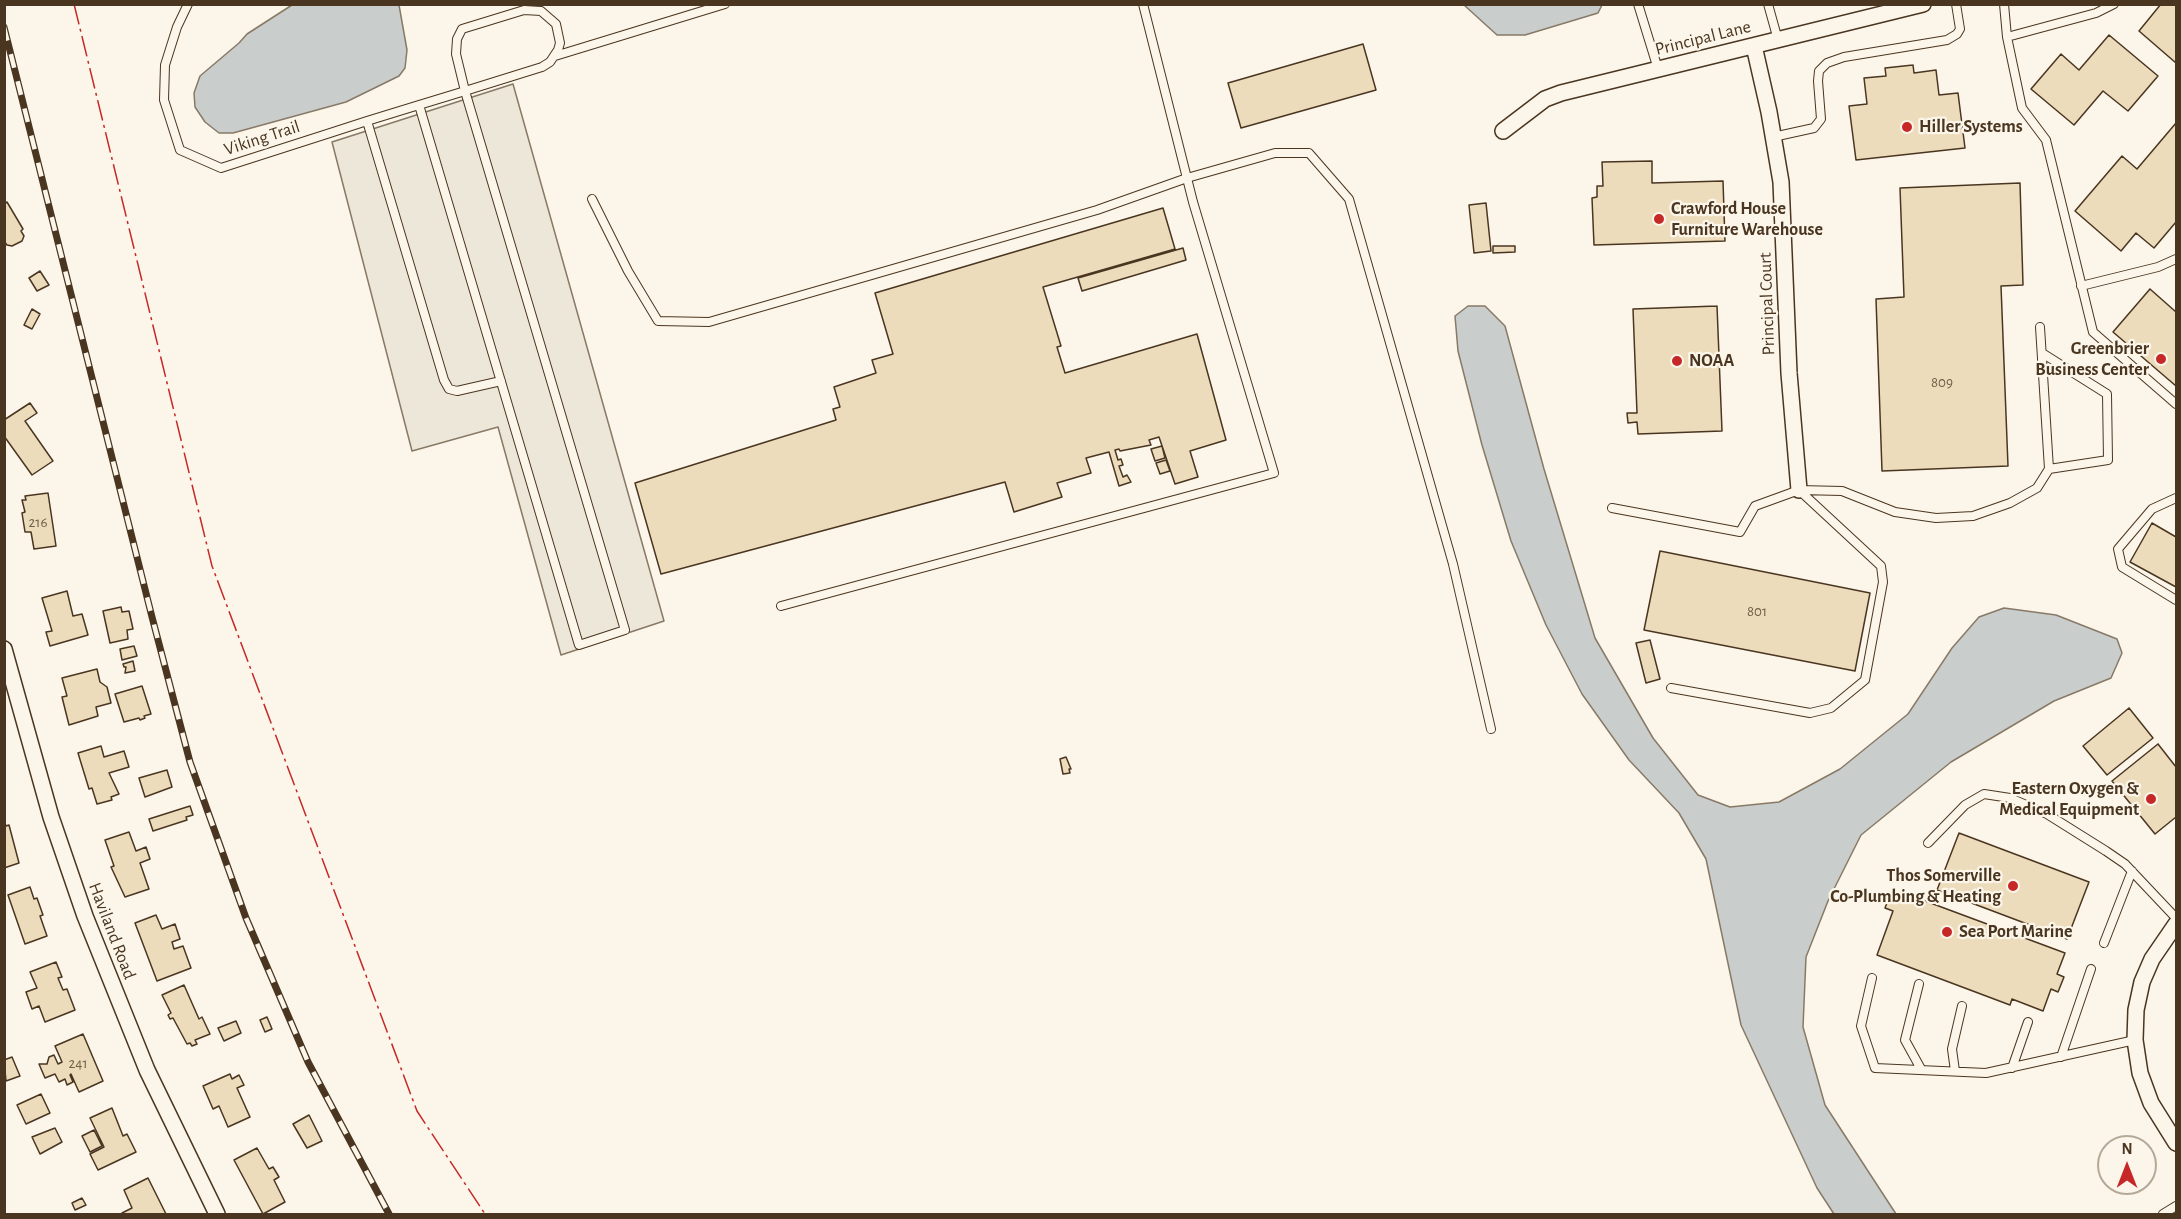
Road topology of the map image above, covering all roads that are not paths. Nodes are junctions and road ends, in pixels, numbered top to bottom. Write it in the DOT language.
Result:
graph roads {
  1 [pos="188,4"];
  2 [pos="725,4"];
  3 [pos="1143,4"];
  4 [pos="1638,4"];
  5 [pos="1768,4"];
  6 [pos="1923,4"];
  7 [pos="1956,4"];
  8 [pos="2004,4"];
  9 [pos="2114,4"];
  10 [pos="2007,37"];
  11 [pos="1778,40"];
  12 [pos="1754,46"];
  13 [pos="555,56"];
  14 [pos="1658,69"];
  15 [pos="465,91"];
  16 [pos="418,105"];
  17 [pos="367,121"];
  18 [pos="1503,131"];
  19 [pos="1773,137"];
  20 [pos="1187,178"];
  21 [pos="592,199"];
  22 [pos="2176,259"];
  23 [pos="2081,286"];
  24 [pos="2040,327"];
  25 [pos="2042,352"];
  26 [pos="501,381"];
  27 [pos="2176,404"];
  28 [pos="2049,469"];
  29 [pos="1799,490"];
  30 [pos="2176,499"];
  31 [pos="1612,508"];
  32 [pos="2176,600"];
  33 [pos="781,606"];
  34 [pos="4,649"];
  35 [pos="1671,688"];
  36 [pos="1491,729"];
  37 [pos="1928,843"];
  38 [pos="2132,872"];
  39 [pos="2176,918"];
  40 [pos="2176,924"];
  41 [pos="2104,943"];
  42 [pos="2091,969"];
  43 [pos="1872,978"];
  44 [pos="1919,984"];
  45 [pos="1962,1006"];
  46 [pos="2028,1022"];
  47 [pos="2134,1040"];
  48 [pos="2061,1057"];
  49 [pos="2012,1068"];
  50 [pos="1921,1070"];
  51 [pos="1955,1071"];
  52 [pos="2176,1143"];
  53 [pos="2176,1206"];
  54 [pos="217,1215"];
  55 [pos="2163,1215"];
  1 -- 17 [label="lane, Viking Trail"];
  2 -- 13 [label="lane, Viking Trail"];
  3 -- 20 [label="lane"];
  4 -- 14 [label="lane"];
  5 -- 11 [label="lane"];
  6 -- 11 [label="street, Principal Lane"];
  7 -- 19 [label="lane"];
  8 -- 10 [label="lane"];
  9 -- 10 [label="lane"];
  10 -- 23 [label="lane"];
  11 -- 12 [label="street, Principal Lane"];
  12 -- 14 [label="street, Principal Lane"];
  12 -- 19 [label="street, Principal Court"];
  13 -- 15 [label="lane, Viking Trail"];
  13 -- 15 [label="lane"];
  14 -- 18 [label="street, Principal Lane"];
  15 -- 16 [label="lane, Viking Trail"];
  15 -- 26 [label="lane"];
  16 -- 17 [label="lane, Viking Trail"];
  16 -- 26 [label="lane"];
  17 -- 26 [label="lane"];
  19 -- 29 [label="street, Principal Court"];
  20 -- 21 [label="lane"];
  20 -- 33 [label="lane"];
  20 -- 36 [label="lane"];
  22 -- 23 [label="lane"];
  23 -- 27 [label="lane"];
  24 -- 25 [label="lane"];
  25 -- 28 [label="lane"];
  25 -- 28 [label="lane"];
  28 -- 29 [label="lane"];
  29 -- 31 [label="lane"];
  29 -- 35 [label="lane"];
  30 -- 32 [label="lane"];
  34 -- 54 [label="street, Haviland Road"];
  37 -- 38 [label="lane"];
  38 -- 39 [label="lane"];
  38 -- 41 [label="lane"];
  40 -- 47 [label="street"];
  42 -- 48 [label="lane"];
  43 -- 50 [label="lane"];
  44 -- 50 [label="lane"];
  45 -- 51 [label="lane"];
  46 -- 49 [label="lane"];
  47 -- 48 [label="lane"];
  47 -- 52 [label="street"];
  48 -- 49 [label="lane"];
  49 -- 51 [label="lane"];
  50 -- 51 [label="lane"];
  53 -- 55 [label="lane"];
}
